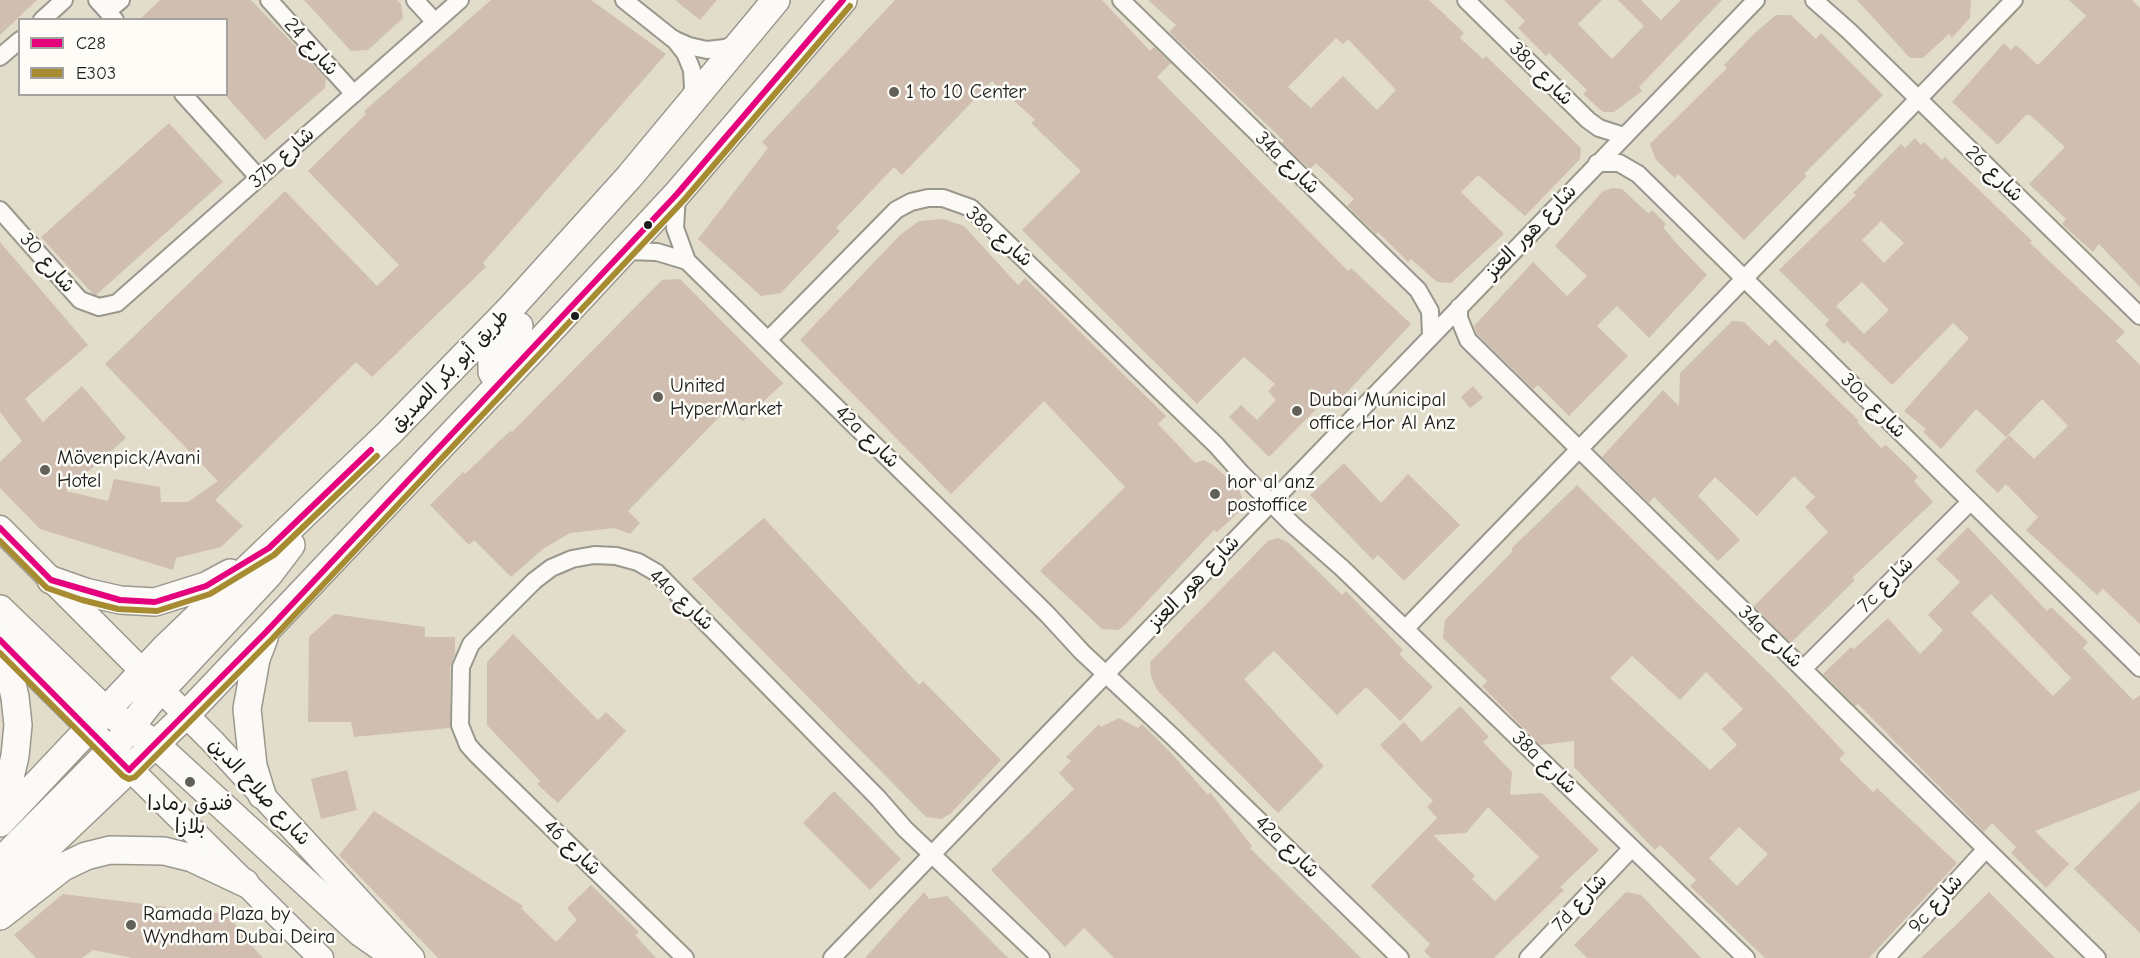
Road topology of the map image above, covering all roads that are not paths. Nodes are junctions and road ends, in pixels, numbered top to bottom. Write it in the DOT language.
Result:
graph roads {
  1 [pos="64,0"];
  2 [pos="121,0"];
  3 [pos="269,0"];
  4 [pos="415,0"];
  5 [pos="460,0"];
  6 [pos="776,0"];
  7 [pos="843,0"];
  8 [pos="1121,0"];
  9 [pos="1466,0"];
  10 [pos="1756,0"];
  11 [pos="1814,0"];
  12 [pos="1824,0"];
  13 [pos="2014,0"];
  14 [pos="633,6"];
  15 [pos="107,10"];
  16 [pos="44,18"];
  17 [pos="435,22"];
  18 [pos="1849,31"];
  19 [pos="673,39"];
  20 [pos="18,42"];
  21 [pos="741,42"];
  22 [pos="0,57"];
  23 [pos="354,94"];
  24 [pos="185,96"];
  25 [pos="1917,99"];
  26 [pos="689,105"];
  27 [pos="1624,136"];
  28 [pos="1597,164"];
  29 [pos="259,178"];
  30 [pos="677,194"];
  31 [pos="0,210"];
  32 [pos="567,248"];
  33 [pos="624,251"];
  34 [pos="687,261"];
  35 [pos="1743,278"];
  36 [pos="99,307"];
  37 [pos="1459,307"];
  38 [pos="2140,316"];
  39 [pos="1431,335"];
  40 [pos="768,340"];
  41 [pos="500,384"];
  42 [pos="1579,449"];
  43 [pos="330,489"];
  44 [pos="1274,499"];
  45 [pos="1970,502"];
  46 [pos="0,528"];
  47 [pos="269,548"];
  48 [pos="51,580"];
  49 [pos="0,609"];
  50 [pos="1405,629"];
  51 [pos="266,632"];
  52 [pos="0,639"];
  53 [pos="0,647"];
  54 [pos="2140,668"];
  55 [pos="1803,669"];
  56 [pos="142,671"];
  57 [pos="1109,671"];
  58 [pos="161,691"];
  59 [pos="186,715"];
  60 [pos="96,719"];
  61 [pos="130,727"];
  62 [pos="463,735"];
  63 [pos="155,744"];
  64 [pos="120,760"];
  65 [pos="262,795"];
  66 [pos="0,821"];
  67 [pos="1632,848"];
  68 [pos="1986,849"];
  69 [pos="936,851"];
  70 [pos="0,862"];
  71 [pos="245,883"];
  72 [pos="0,892"];
  73 [pos="0,916"];
  74 [pos="321,958"];
  75 [pos="397,958"];
  76 [pos="412,958"];
  77 [pos="685,958"];
  78 [pos="832,958"];
  79 [pos="1041,958"];
  80 [pos="1400,958"];
  81 [pos="1528,958"];
  82 [pos="1746,958"];
  83 [pos="1886,958"];
  84 [pos="2097,958"];
  1 -- 16 [label="street"];
  2 -- 15 [label="street"];
  3 -- 23 [label="street, شارع 24"];
  4 -- 17 [label="street"];
  5 -- 17 [label="street, 37b شارع"];
  6 -- 21 [label="main road, طريق أبو بكر الصديق"];
  7 -- 30 [label="main road"];
  8 -- 39 [label="street, 34a شارع"];
  9 -- 27 [label="street, 38a شارع"];
  10 -- 27 [label="street, شارع هور العنز"];
  11 -- 18 [label="street, شارع 26"];
  12 -- 18 [label="street, شارع 26"];
  13 -- 25 [label="street"];
  14 -- 19 [label="street"];
  17 -- 23 [label="street, 37b شارع"];
  18 -- 25 [label="street, شارع 26"];
  19 -- 21 [label="street"];
  19 -- 26 [label="street"];
  20 -- 22 [label="street"];
  21 -- 26 [label="main road, طريق أبو بكر الصديق"];
  23 -- 29 [label="street, 37b شارع"];
  24 -- 29 [label="street"];
  25 -- 35 [label="street"];
  25 -- 38 [label="street, شارع 26"];
  26 -- 32 [label="main road, طريق أبو بكر الصديق"];
  27 -- 28 [label="street, شارع هور العنز"];
  28 -- 35 [label="street, 30a شارع"];
  28 -- 37 [label="street, شارع هور العنز"];
  29 -- 36 [label="street, 37b شارع"];
  30 -- 33 [label="main road"];
  30 -- 34 [label="street, 42a شارع"];
  31 -- 36 [label="street, شارع 30"];
  32 -- 41 [label="main road"];
  32 -- 43 [label="main road, طريق أبو بكر الصديق"];
  33 -- 34 [label="street, 42a شارع"];
  33 -- 41 [label="main road"];
  34 -- 40 [label="street, 42a شارع"];
  35 -- 42 [label="street"];
  35 -- 45 [label="street, 30a شارع"];
  37 -- 39 [label="street, شارع هور العنز"];
  37 -- 42 [label="street, 34a شارع"];
  39 -- 44 [label="street, شارع هور العنز"];
  40 -- 44 [label="street, 38a شارع"];
  40 -- 57 [label="street, 42a شارع"];
  41 -- 51 [label="main road"];
  42 -- 50 [label="street"];
  42 -- 55 [label="street, 34a شارع"];
  43 -- 47 [label="main road, طريق أبو بكر الصديق"];
  43 -- 58 [label="main road"];
  44 -- 50 [label="street, 38a شارع"];
  44 -- 57 [label="street, شارع هور العنز"];
  45 -- 54 [label="street, 30a شارع"];
  45 -- 55 [label="street, 7c شارع"];
  46 -- 48 [label="main road, شارع صلاح الدين"];
  47 -- 48 [label="main road"];
  47 -- 56 [label="main road, طريق أبو بكر الصديق"];
  48 -- 56 [label="main road, شارع صلاح الدين"];
  49 -- 60 [label="main road"];
  50 -- 67 [label="street, 38a شارع"];
  51 -- 59 [label="main road"];
  51 -- 65 [label="main road"];
  52 -- 60 [label="main road"];
  53 -- 66 [label="main road"];
  55 -- 68 [label="street, 34a شارع"];
  56 -- 58 [label="main road, شارع صلاح الدين"];
  56 -- 60 [label="main road, طريق أبو بكر الصديق"];
  57 -- 69 [label="street, شارع هور العنز"];
  57 -- 80 [label="street, 42a شارع"];
  58 -- 59 [label="main road, شارع صلاح الدين"];
  58 -- 61 [label="main road"];
  59 -- 63 [label="main road"];
  59 -- 65 [label="main road, شارع صلاح الدين"];
  60 -- 61 [label="main road"];
  60 -- 64 [label="main road"];
  60 -- 66 [label="main road, طريق أبو بكر الصديق"];
  61 -- 63 [label="main road"];
  61 -- 64 [label="main road"];
  62 -- 69 [label="street, 44a شارع"];
  62 -- 77 [label="street, شارع 46"];
  63 -- 64 [label="main road"];
  63 -- 75 [label="main road"];
  64 -- 70 [label="main road"];
  64 -- 71 [label="main road"];
  64 -- 72 [label="main road"];
  65 -- 76 [label="main road, شارع صلاح الدين"];
  67 -- 81 [label="street, 7d شارع"];
  67 -- 82 [label="street, 38a شارع"];
  68 -- 83 [label="street, 9c شارع"];
  68 -- 84 [label="street, 34a شارع"];
  69 -- 78 [label="street, شارع هور العنز"];
  69 -- 79 [label="street"];
  71 -- 73 [label="main road"];
  71 -- 74 [label="main road"];
}
